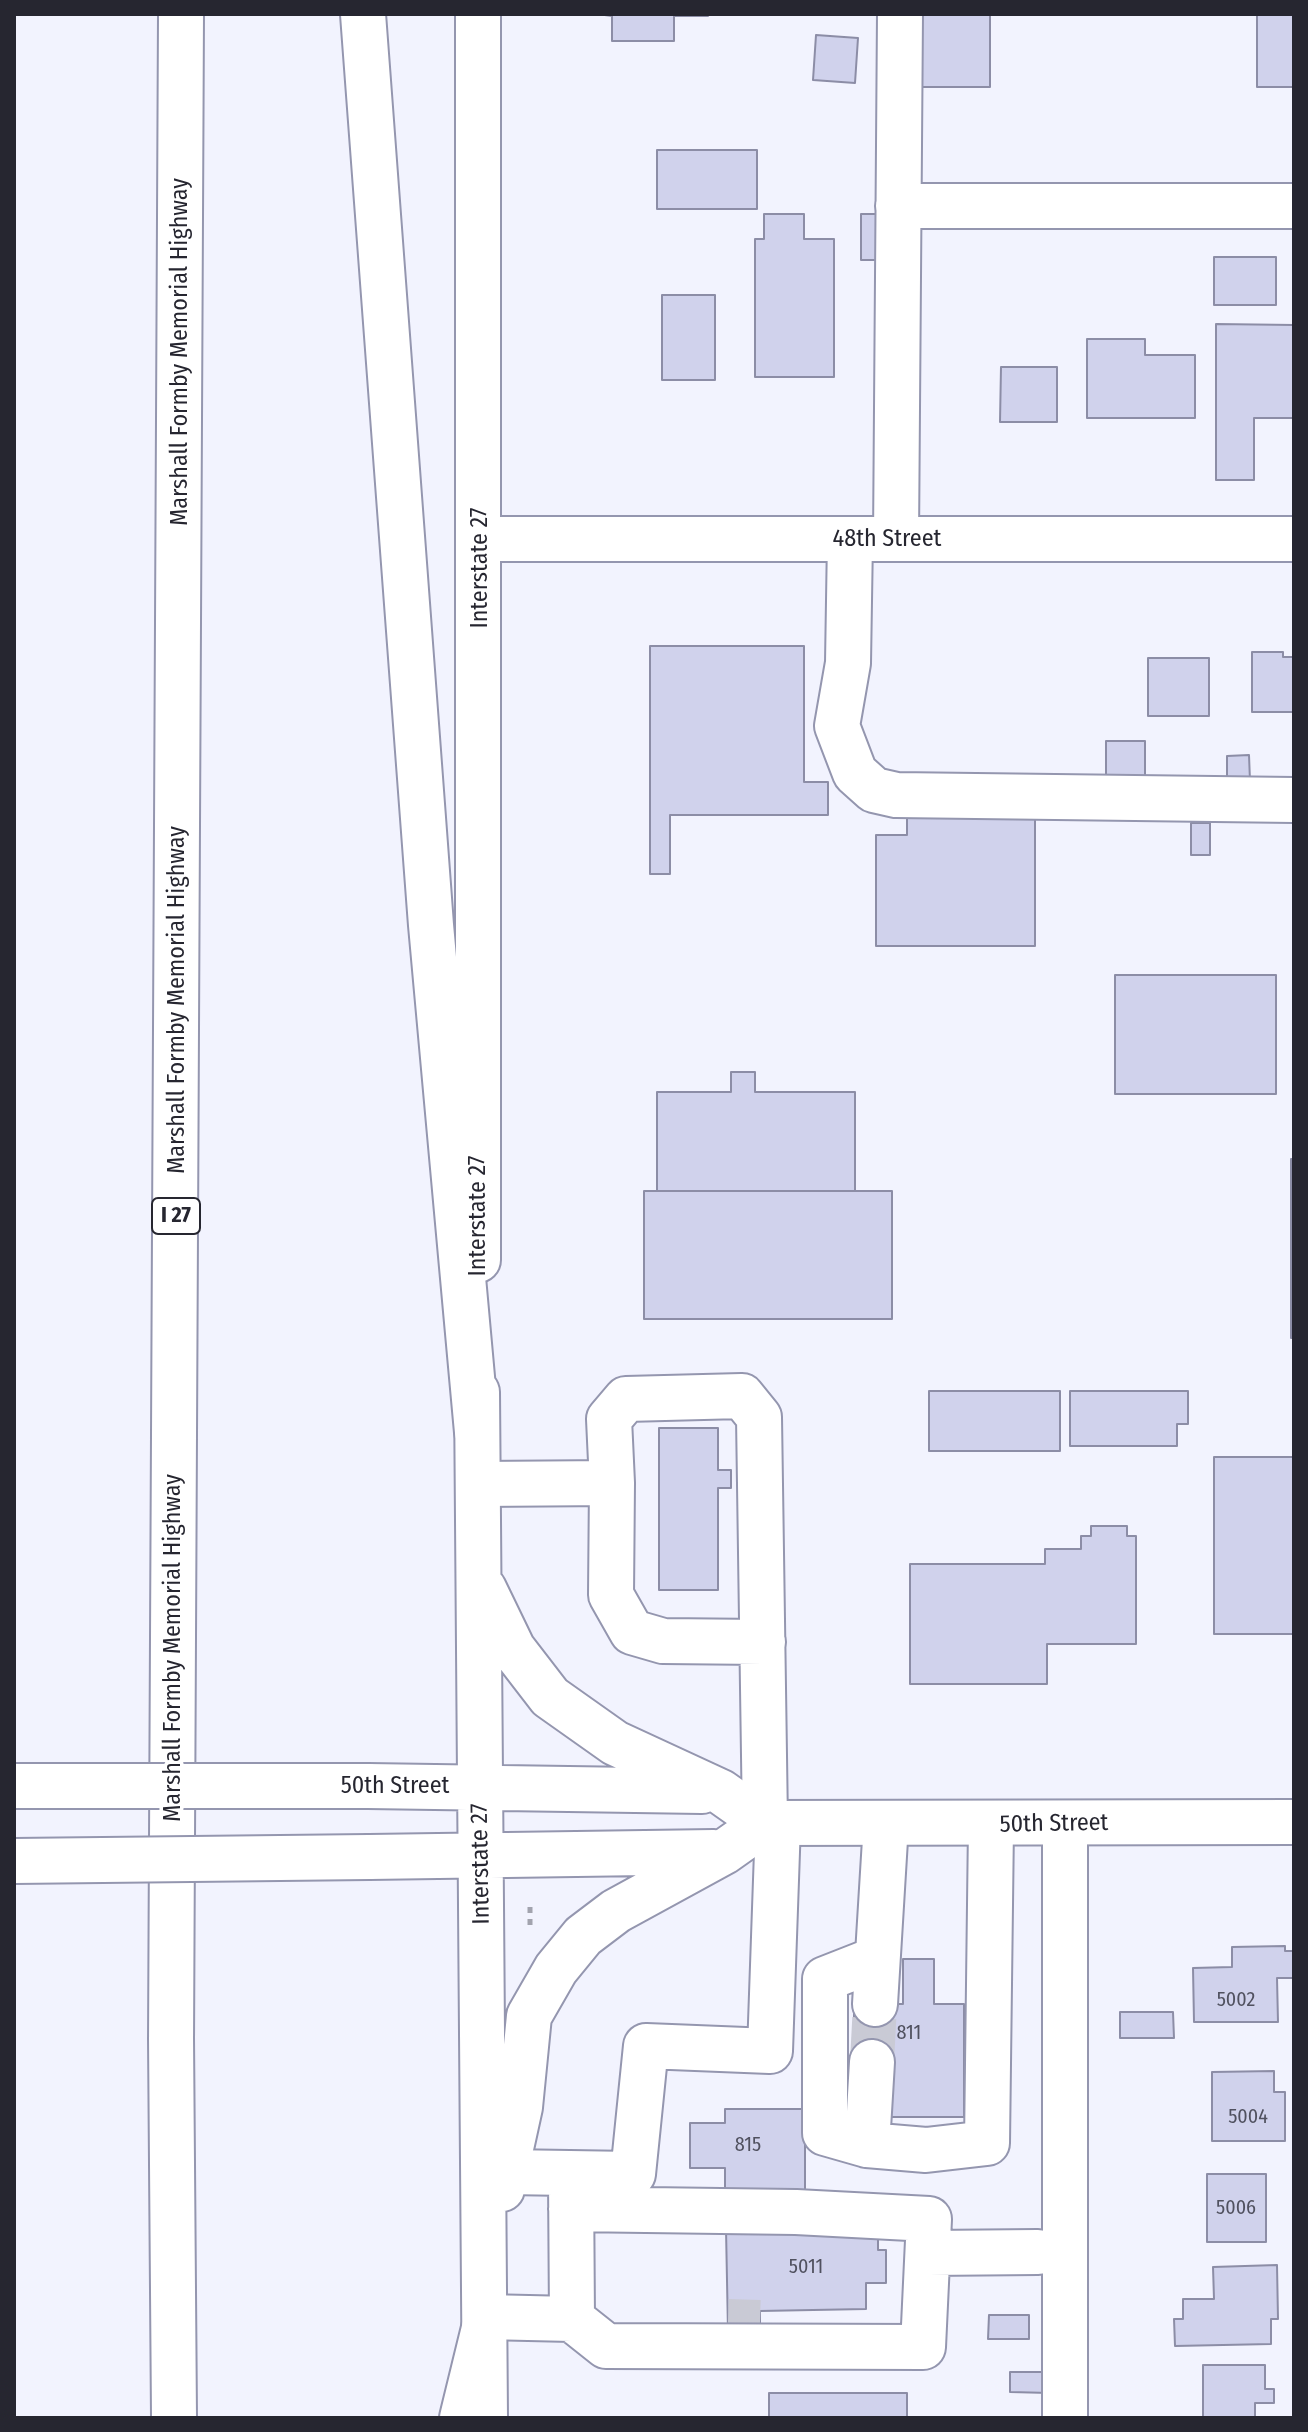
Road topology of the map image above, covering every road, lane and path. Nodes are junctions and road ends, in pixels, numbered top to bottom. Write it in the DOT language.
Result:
graph roads {
  1 [pos="181,14"];
  2 [pos="363,14"];
  3 [pos="478,14"];
  4 [pos="900,14"];
  5 [pos="898,206"];
  6 [pos="1294,206"];
  7 [pos="480,539"];
  8 [pos="850,539"];
  9 [pos="896,539"];
  10 [pos="1294,539"];
  11 [pos="1294,800"];
  12 [pos="477,1432"];
  13 [pos="612,1483"];
  14 [pos="478,1484"];
  15 [pos="479,1576"];
  16 [pos="763,1642"];
  17 [pos="14,1786"];
  18 [pos="480,1787"];
  19 [pos="721,1792"];
  20 [pos="1294,1822"];
  21 [pos="772,1823"];
  22 [pos="886,1823"];
  23 [pos="1065,1823"];
  24 [pos="991,1825"];
  25 [pos="724,1852"];
  26 [pos="482,1857"];
  27 [pos="14,1861"];
  28 [pos="876,1959"];
  29 [pos="774,1976"];
  30 [pos="825,1979"];
  31 [pos="875,2004"];
  32 [pos="872,2062"];
  33 [pos="867,2145"];
  34 [pos="506,2172"];
  35 [pos="571,2191"];
  36 [pos="796,2212"];
  37 [pos="929,2236"];
  38 [pos="1038,2252"];
  39 [pos="485,2262"];
  40 [pos="572,2319"];
  41 [pos="485,2320"];
  42 [pos="671,2346"];
  43 [pos="174,2418"];
  44 [pos="462,2418"];
  45 [pos="485,2418"];
  46 [pos="1065,2418"];
  1 -- 43 [label="main road, Marshall Formby Memorial Highway / I 27"];
  2 -- 12 [label="main road"];
  3 -- 7 [label="main road, Interstate 27"];
  4 -- 5 [label="main road"];
  5 -- 6 [label="main road"];
  5 -- 9 [label="main road"];
  7 -- 8 [label="main road, 48th Street"];
  7 -- 12 [label="main road, Interstate 27"];
  8 -- 9 [label="main road, 48th Street"];
  8 -- 11 [label="main road"];
  9 -- 10 [label="main road, 48th Street"];
  12 -- 14 [label="main road, Interstate 27"];
  13 -- 14 [label="main road"];
  13 -- 16 [label="main road"];
  13 -- 16 [label="main road"];
  14 -- 15 [label="main road, Interstate 27"];
  15 -- 18 [label="main road, Interstate 27"];
  15 -- 19 [label="main road"];
  16 -- 21 [label="main road"];
  17 -- 18 [label="main road, 50th Street, bridge"];
  18 -- 19 [label="main road, 50th Street"];
  18 -- 26 [label="main road, Interstate 27"];
  19 -- 21 [label="main road"];
  20 -- 23 [label="main road, 50th Street"];
  21 -- 22 [label="main road, 50th Street"];
  21 -- 25 [label="main road"];
  21 -- 29 [label="main road"];
  22 -- 24 [label="main road, 50th Street"];
  22 -- 28 [label="main road"];
  23 -- 24 [label="main road, 50th Street"];
  23 -- 46 [label="main road"];
  24 -- 33 [label="main road"];
  25 -- 26 [label="main road"];
  25 -- 34 [label="main road"];
  26 -- 27 [label="main road, bridge"];
  26 -- 39 [label="main road, Interstate 27"];
  28 -- 30 [label="main road"];
  28 -- 31 [label="main road"];
  29 -- 30 [label="main road"];
  29 -- 35 [label="main road"];
  30 -- 33 [label="main road"];
  32 -- 33 [label="main road"];
  34 -- 35 [label="main road"];
  34 -- 39 [label="main road"];
  35 -- 36 [label="main road"];
  35 -- 40 [label="main road"];
  36 -- 37 [label="main road"];
  36 -- 42 [label="main road"];
  37 -- 38 [label="main road"];
  37 -- 42 [label="main road"];
  39 -- 41 [label="main road, Interstate 27"];
  40 -- 41 [label="main road"];
  40 -- 42 [label="main road"];
  41 -- 44 [label="main road"];
  41 -- 45 [label="main road, Interstate 27"];
}
